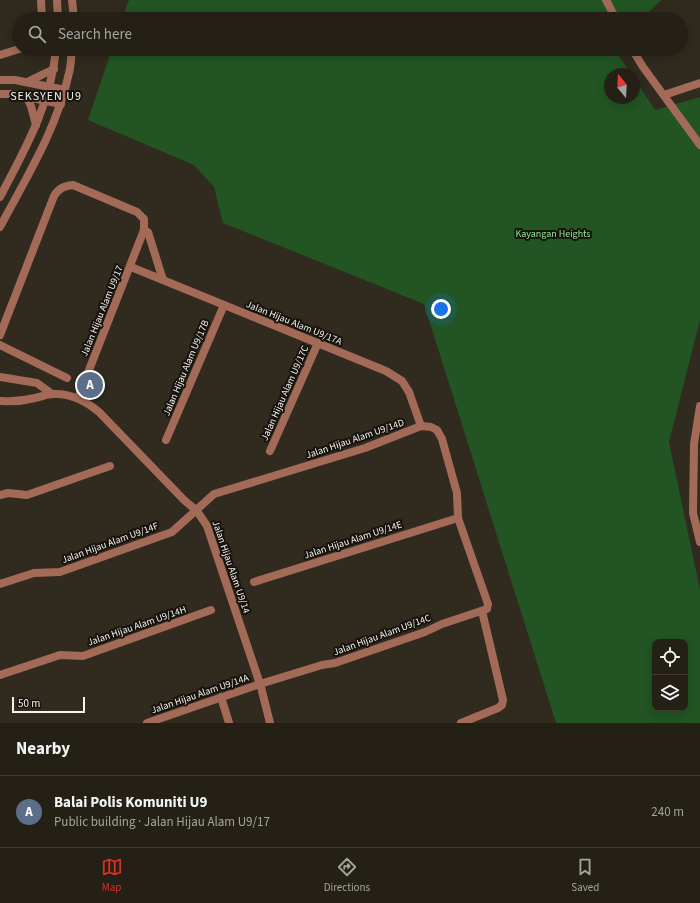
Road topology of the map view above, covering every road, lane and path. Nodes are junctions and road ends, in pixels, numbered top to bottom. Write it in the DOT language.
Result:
graph roads {
  1 [pos="41,0"];
  2 [pos="57,0"];
  3 [pos="72,0"];
  4 [pos="606,0"];
  5 [pos="42,12"];
  6 [pos="58,12"];
  7 [pos="73,12"];
  8 [pos="612,12"];
  9 [pos="12,51"];
  10 [pos="0,55"];
  11 [pos="55,56"];
  12 [pos="71,56"];
  13 [pos="636,56"];
  14 [pos="54,69"];
  15 [pos="0,80"];
  16 [pos="27,82"];
  17 [pos="700,83"];
  18 [pos="50,87"];
  19 [pos="65,90"];
  20 [pos="0,94"];
  21 [pos="664,95"];
  22 [pos="26,96"];
  23 [pos="46,100"];
  24 [pos="61,104"];
  25 [pos="36,124"];
  26 [pos="700,145"];
  27 [pos="0,196"];
  28 [pos="0,227"];
  29 [pos="144,230"];
  30 [pos="130,267"];
  31 [pos="163,280"];
  32 [pos="224,305"];
  33 [pos="0,335"];
  34 [pos="318,343"];
  35 [pos="0,345"];
  36 [pos="0,377"];
  37 [pos="67,378"];
  38 [pos="52,394"];
  39 [pos="78,398"];
  40 [pos="0,401"];
  41 [pos="700,406"];
  42 [pos="421,426"];
  43 [pos="166,440"];
  44 [pos="270,451"];
  45 [pos="110,466"];
  46 [pos="0,495"];
  47 [pos="197,511"];
  48 [pos="458,518"];
  49 [pos="700,542"];
  50 [pos="254,582"];
  51 [pos="0,584"];
  52 [pos="212,610"];
  53 [pos="484,610"];
  54 [pos="0,675"];
  55 [pos="260,684"];
  56 [pos="221,698"];
  57 [pos="147,723"];
  58 [pos="229,723"];
  59 [pos="270,723"];
  60 [pos="461,723"];
  1 -- 5 [label="street"];
  2 -- 6 [label="street"];
  3 -- 7 [label="street"];
  4 -- 8 [label="street"];
  9 -- 10 [label="street"];
  11 -- 14 [label="street"];
  12 -- 19 [label="street"];
  13 -- 21 [label="street"];
  14 -- 16 [label="street"];
  14 -- 18 [label="street"];
  15 -- 16 [label="street"];
  16 -- 18 [label="street"];
  17 -- 21 [label="street"];
  18 -- 19 [label="street"];
  18 -- 23 [label="street"];
  19 -- 24 [label="street"];
  20 -- 22 [label="street"];
  21 -- 26 [label="street"];
  22 -- 23 [label="street"];
  22 -- 25 [label="street"];
  23 -- 24 [label="street"];
  23 -- 25 [label="street"];
  24 -- 28 [label="street"];
  25 -- 27 [label="street"];
  29 -- 30 [label="street, Jalan Hijau Alam U9/17"];
  29 -- 31 [label="street"];
  29 -- 33 [label="street"];
  30 -- 31 [label="street, Jalan Hijau Alam U9/17A"];
  30 -- 39 [label="street, Jalan Hijau Alam U9/17"];
  31 -- 32 [label="street, Jalan Hijau Alam U9/17A"];
  32 -- 34 [label="street, Jalan Hijau Alam U9/17A"];
  32 -- 43 [label="street, Jalan Hijau Alam U9/17B"];
  34 -- 42 [label="street, Jalan Hijau Alam U9/17A"];
  34 -- 44 [label="street, Jalan Hijau Alam U9/17C"];
  35 -- 37 [label="street"];
  36 -- 38 [label="street"];
  38 -- 39 [label="street, Jalan Hijau Alam U9/14"];
  38 -- 40 [label="street"];
  39 -- 47 [label="street, Jalan Hijau Alam U9/14"];
  41 -- 49 [label="street"];
  42 -- 47 [label="street, Jalan Hijau Alam U9/14D"];
  42 -- 48 [label="street"];
  45 -- 46 [label="street"];
  47 -- 51 [label="street, Jalan Hijau Alam U9/14F"];
  47 -- 55 [label="street, Jalan Hijau Alam U9/14"];
  48 -- 50 [label="street, Jalan Hijau Alam U9/14E"];
  48 -- 53 [label="street"];
  52 -- 54 [label="street, Jalan Hijau Alam U9/14H"];
  53 -- 55 [label="street, Jalan Hijau Alam U9/14C"];
  53 -- 60 [label="street"];
  55 -- 56 [label="street, Jalan Hijau Alam U9/14A"];
  55 -- 59 [label="street, Jalan Hijau Alam U9/14"];
  56 -- 57 [label="street, Jalan Hijau Alam U9/14A"];
  56 -- 58 [label="street"];
}
